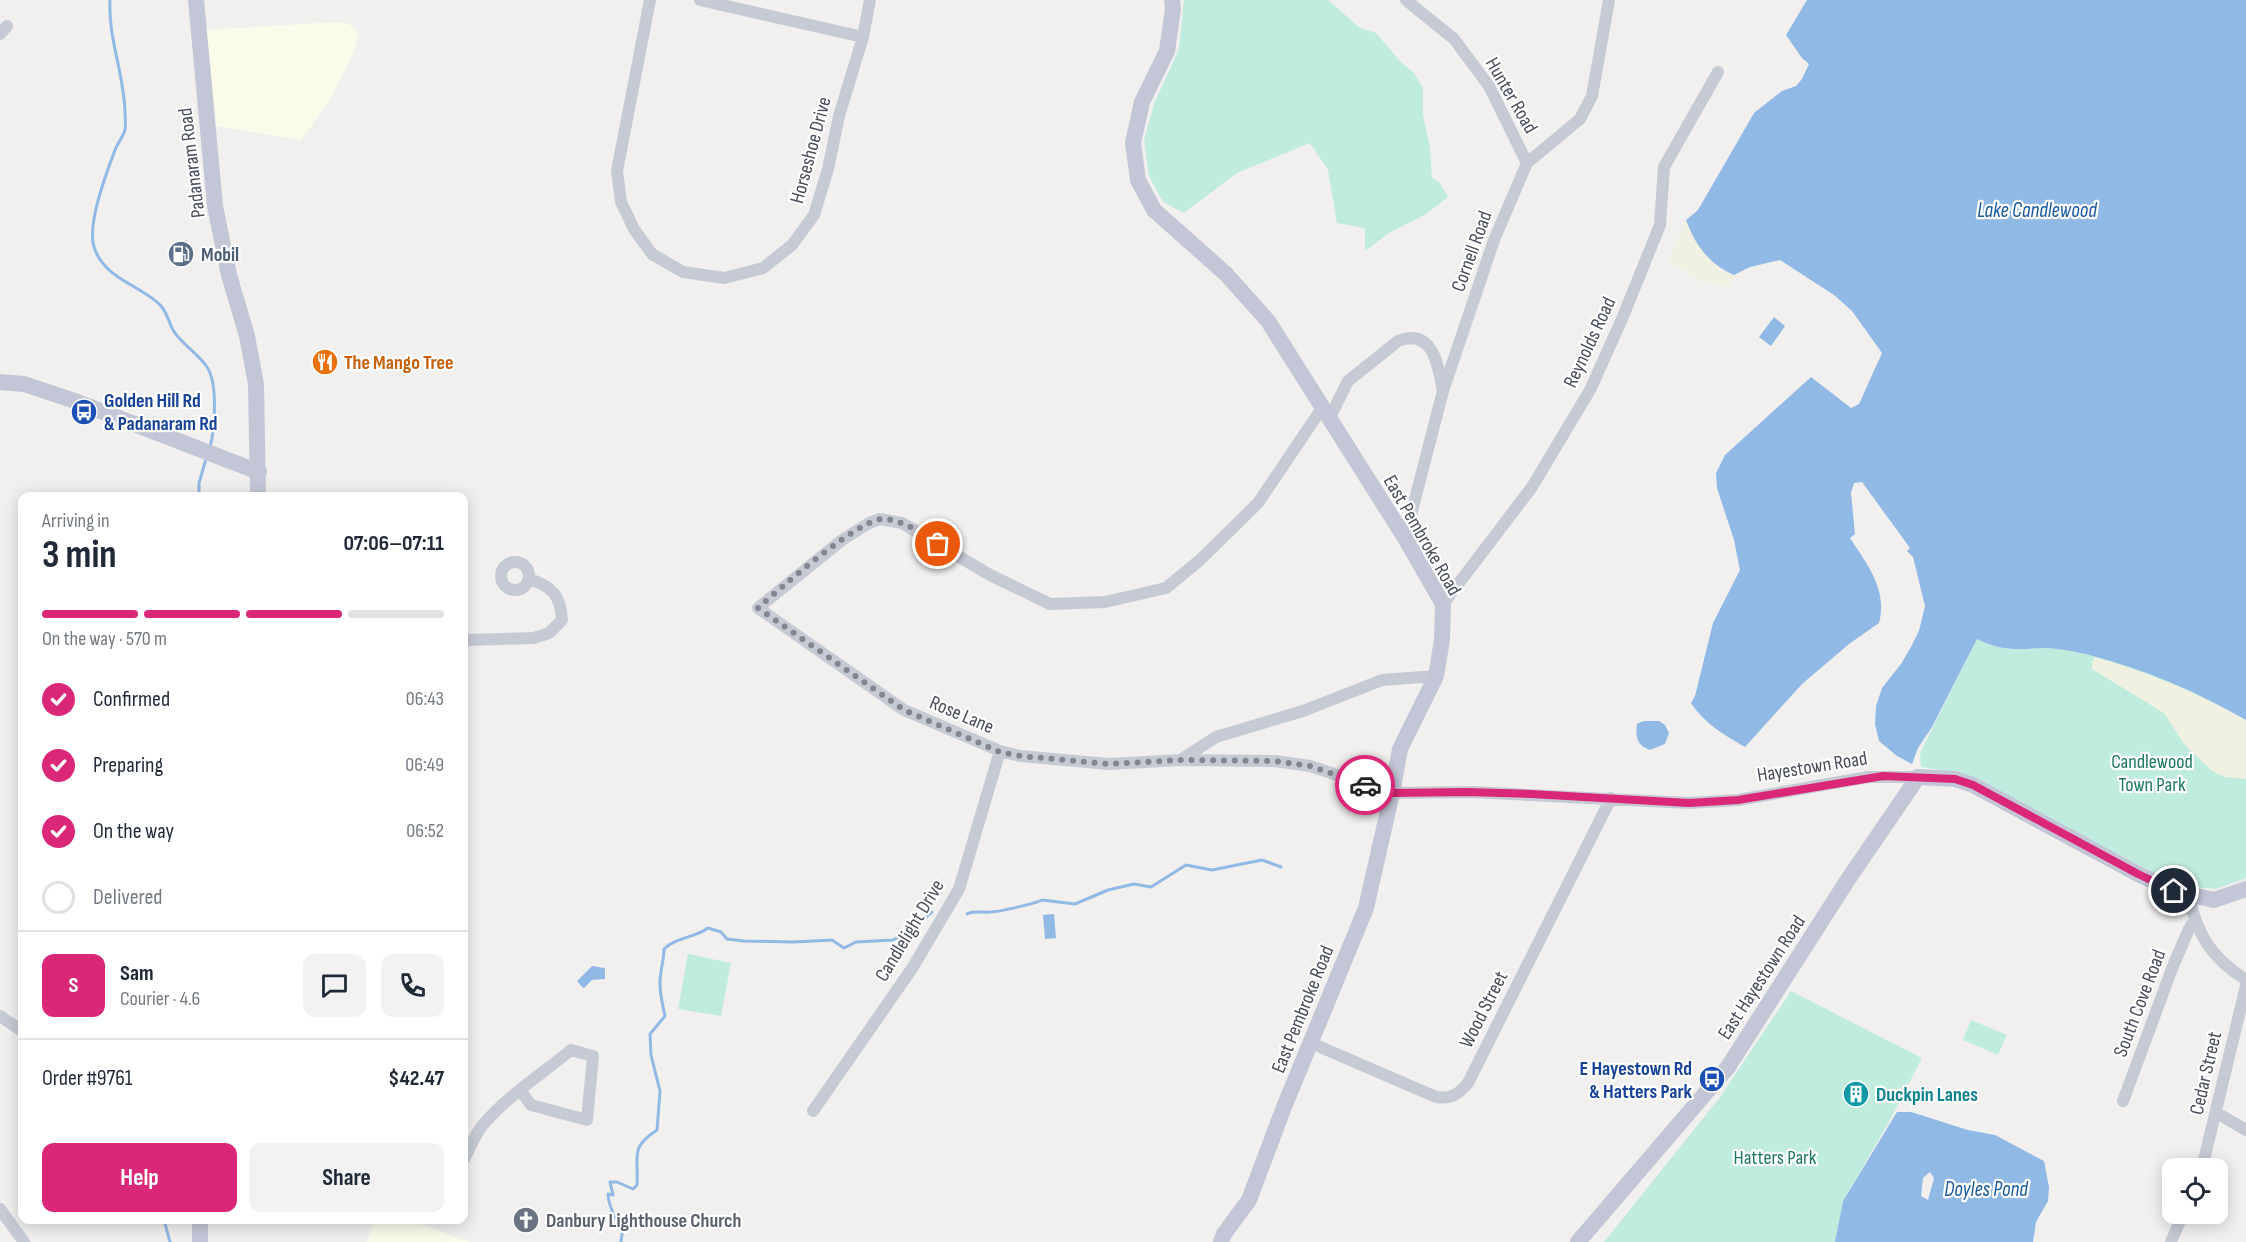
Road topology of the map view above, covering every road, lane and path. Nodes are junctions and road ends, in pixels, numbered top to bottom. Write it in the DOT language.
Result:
graph roads {
  1 [pos="196,0"];
  2 [pos="650,0"];
  3 [pos="700,0"];
  4 [pos="870,0"];
  5 [pos="1172,0"];
  6 [pos="1406,0"];
  7 [pos="1609,0"];
  8 [pos="863,37"];
  9 [pos="1718,72"];
  10 [pos="1527,163"];
  11 [pos="0,382"];
  12 [pos="1443,391"];
  13 [pos="1325,413"];
  14 [pos="259,472"];
  15 [pos="258,492"];
  16 [pos="1405,538"];
  17 [pos="529,579"];
  18 [pos="1443,604"];
  19 [pos="468,640"];
  20 [pos="1436,676"];
  21 [pos="1000,752"];
  22 [pos="1181,760"];
  23 [pos="1918,777"];
  24 [pos="1392,793"];
  25 [pos="1611,798"];
  26 [pos="2246,890"];
  27 [pos="2188,895"];
  28 [pos="2194,921"];
  29 [pos="2246,980"];
  30 [pos="2246,986"];
  31 [pos="0,1016"];
  32 [pos="18,1029"];
  33 [pos="1311,1043"];
  34 [pos="520,1091"];
  35 [pos="2123,1101"];
  36 [pos="813,1111"];
  37 [pos="2217,1113"];
  38 [pos="2246,1130"];
  39 [pos="468,1151"];
  40 [pos="2205,1158"];
  41 [pos="0,1209"];
  42 [pos="200,1224"];
  43 [pos="2179,1224"];
  44 [pos="24,1242"];
  45 [pos="200,1242"];
  46 [pos="1221,1242"];
  47 [pos="1578,1242"];
  48 [pos="2171,1242"];
  1 -- 14 [label="street, Padanaram Road"];
  2 -- 8 [label="street, Horseshoe Drive"];
  3 -- 8 [label="street"];
  4 -- 8 [label="street, Horseshoe Drive"];
  5 -- 13 [label="street, East Pembroke Road"];
  6 -- 10 [label="street, Hunter Road"];
  7 -- 10 [label="street, Cornell Road"];
  9 -- 18 [label="street, Reynolds Road"];
  10 -- 12 [label="street, Cornell Road"];
  11 -- 14 [label="street"];
  12 -- 13 [label="street"];
  12 -- 16 [label="street, Cornell Road"];
  13 -- 16 [label="street, East Pembroke Road"];
  13 -- 21 [label="street, Rose Lane"];
  14 -- 15 [label="street, Padanaram Road"];
  16 -- 18 [label="street, East Pembroke Road"];
  17 -- 19 [label="street"];
  18 -- 20 [label="street, East Pembroke Road"];
  20 -- 22 [label="street"];
  20 -- 24 [label="street, East Pembroke Road"];
  21 -- 22 [label="street, Rose Lane"];
  21 -- 36 [label="street, Candlelight Drive"];
  22 -- 24 [label="street, Rose Lane"];
  23 -- 25 [label="street, Hayestown Road"];
  23 -- 27 [label="street, Hayestown Road"];
  23 -- 47 [label="street, East Hayestown Road"];
  24 -- 25 [label="street, Hayestown Road"];
  24 -- 33 [label="street, East Pembroke Road"];
  25 -- 33 [label="street, Wood Street"];
  26 -- 27 [label="street, Hayestown Road"];
  27 -- 28 [label="street"];
  28 -- 29 [label="street"];
  28 -- 35 [label="street, South Cove Road"];
  30 -- 37 [label="street, Cedar Street"];
  31 -- 32 [label="street"];
  33 -- 46 [label="street, East Pembroke Road"];
  34 -- 34 [label="street"];
  34 -- 39 [label="street"];
  37 -- 38 [label="street"];
  37 -- 40 [label="street, Cedar Street"];
  41 -- 44 [label="street"];
  42 -- 45 [label="street"];
  43 -- 48 [label="street"];
}
